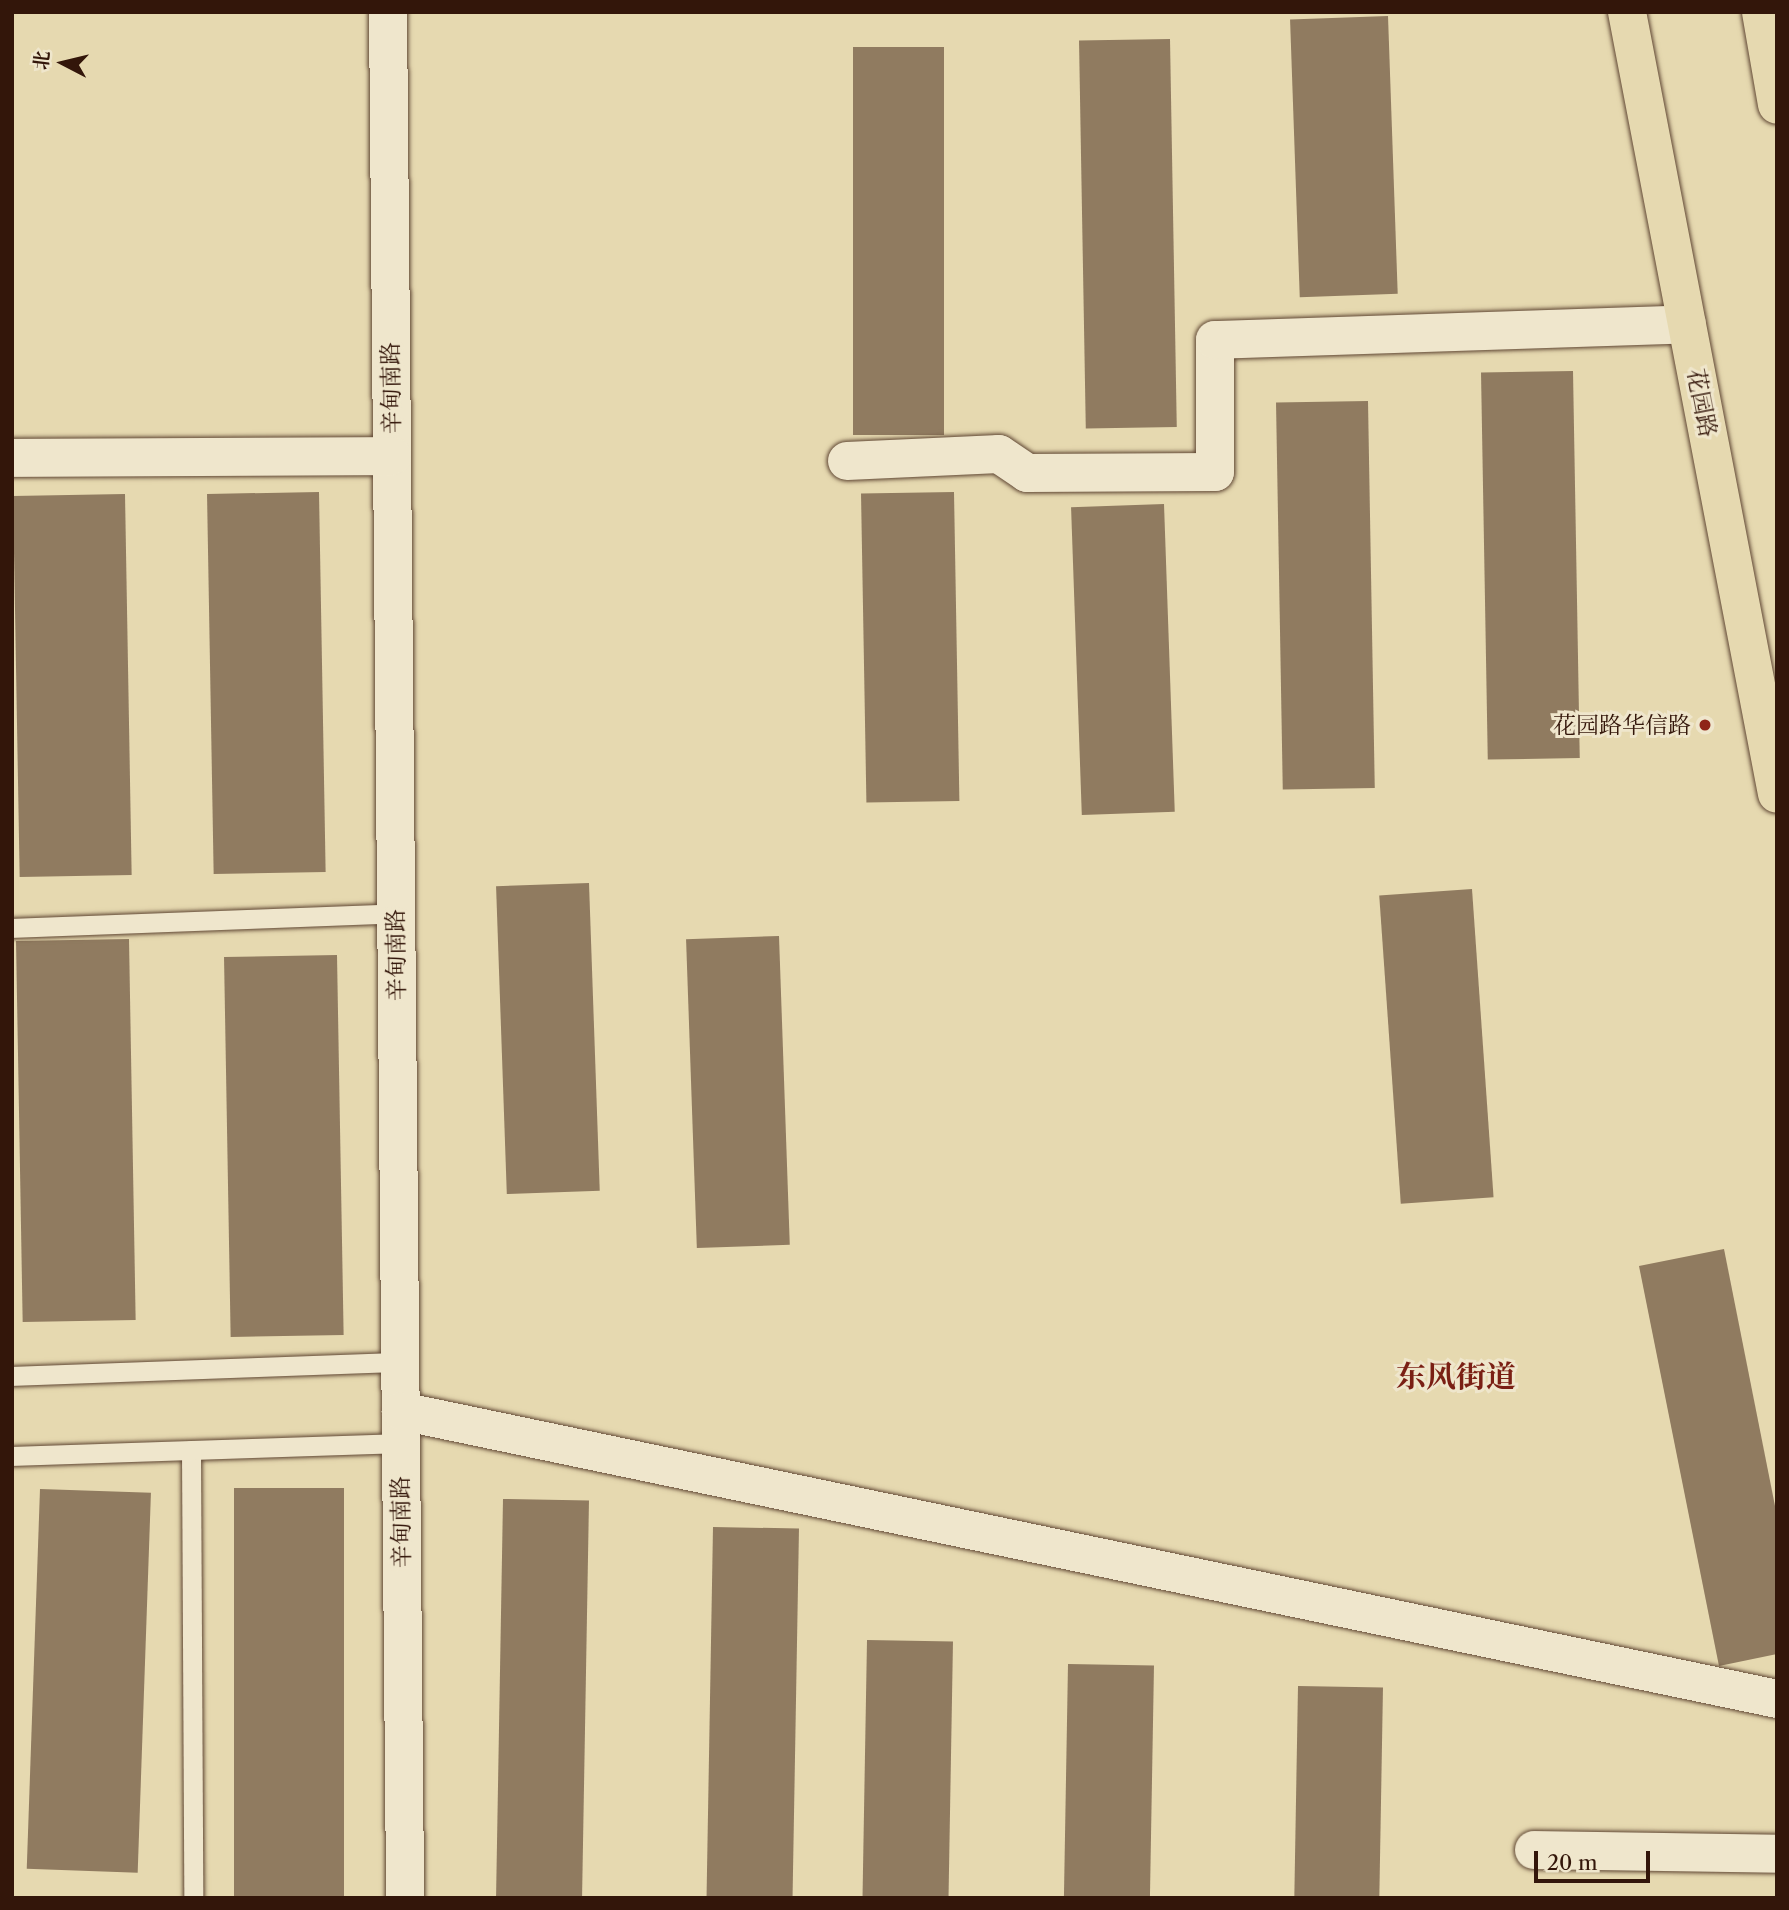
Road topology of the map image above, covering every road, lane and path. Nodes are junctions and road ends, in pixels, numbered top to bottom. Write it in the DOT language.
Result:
graph roads {
  1 [pos="388,12"];
  2 [pos="1627,12"];
  3 [pos="1761,12"];
  4 [pos="1777,105"];
  5 [pos="1687,324"];
  6 [pos="392,456"];
  7 [pos="12,458"];
  8 [pos="847,461"];
  9 [pos="1777,794"];
  10 [pos="396,913"];
  11 [pos="12,928"];
  12 [pos="400,1362"];
  13 [pos="12,1376"];
  14 [pos="401,1427"];
  15 [pos="191,1450"];
  16 [pos="12,1456"];
  17 [pos="1777,1699"];
  18 [pos="1534,1850"];
  19 [pos="1777,1854"];
  20 [pos="193,1898"];
  21 [pos="405,1898"];
  1 -- 6 [label="street, 辛甸南路"];
  2 -- 5 [label="main road, 花园路"];
  3 -- 4 [label="main road"];
  5 -- 8 [label="street"];
  5 -- 9 [label="main road, 花园路"];
  6 -- 7 [label="street"];
  6 -- 10 [label="street, 辛甸南路"];
  10 -- 11 [label="lane"];
  10 -- 12 [label="street, 辛甸南路"];
  12 -- 13 [label="lane"];
  12 -- 14 [label="street, 辛甸南路"];
  14 -- 15 [label="lane"];
  14 -- 17 [label="street"];
  14 -- 21 [label="street, 辛甸南路"];
  15 -- 16 [label="lane"];
  15 -- 20 [label="lane"];
  18 -- 19 [label="street"];
}
